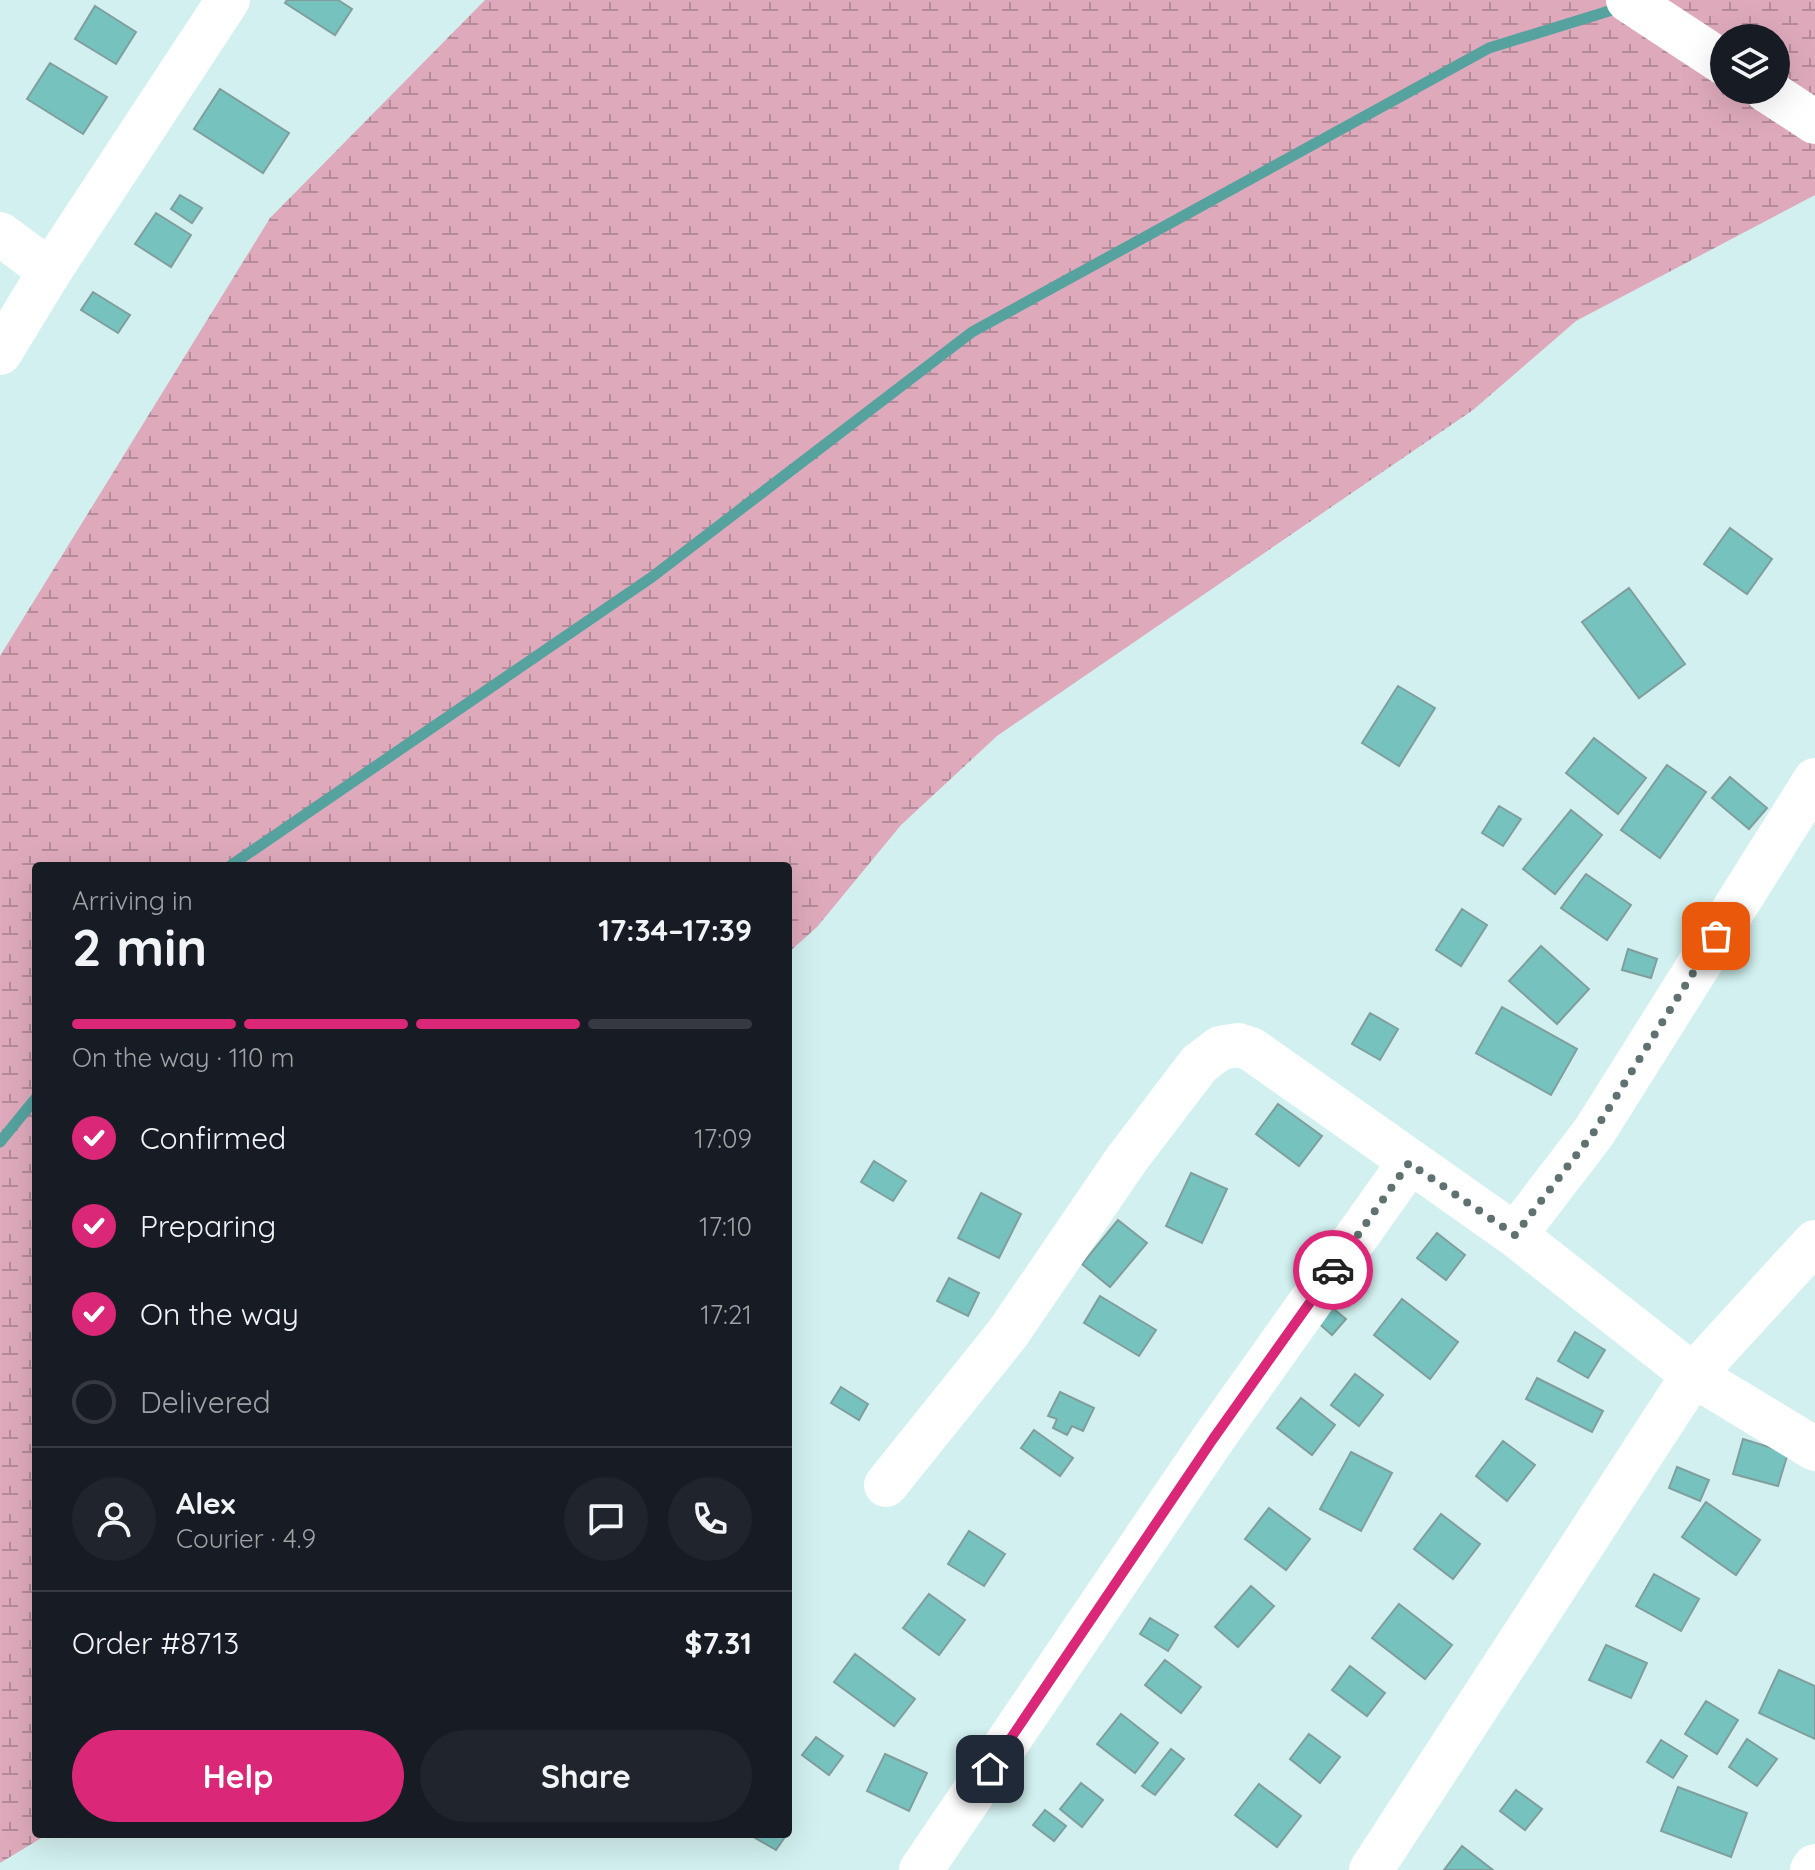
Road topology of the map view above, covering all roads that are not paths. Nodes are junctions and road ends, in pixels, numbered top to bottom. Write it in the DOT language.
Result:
graph roads {
  1 [pos="228,0"];
  2 [pos="1628,0"];
  3 [pos="1710,54"];
  4 [pos="1787,104"];
  5 [pos="1815,122"];
  6 [pos="0,234"];
  7 [pos="50,271"];
  8 [pos="0,353"];
  9 [pos="1815,780"];
  10 [pos="1409,1163"];
  11 [pos="1515,1235"];
  12 [pos="1815,1242"];
  13 [pos="1693,1375"];
  14 [pos="1815,1449"];
  15 [pos="886,1485"];
  16 [pos="921,1870"];
  17 [pos="1371,1870"];
  1 -- 7 [label="street"];
  2 -- 3 [label="street"];
  4 -- 5 [label="street"];
  6 -- 7 [label="street"];
  7 -- 8 [label="street"];
  9 -- 11 [label="street"];
  10 -- 11 [label="street"];
  10 -- 15 [label="street"];
  10 -- 16 [label="street"];
  11 -- 13 [label="street"];
  12 -- 13 [label="street"];
  13 -- 14 [label="street"];
  13 -- 17 [label="street"];
}
